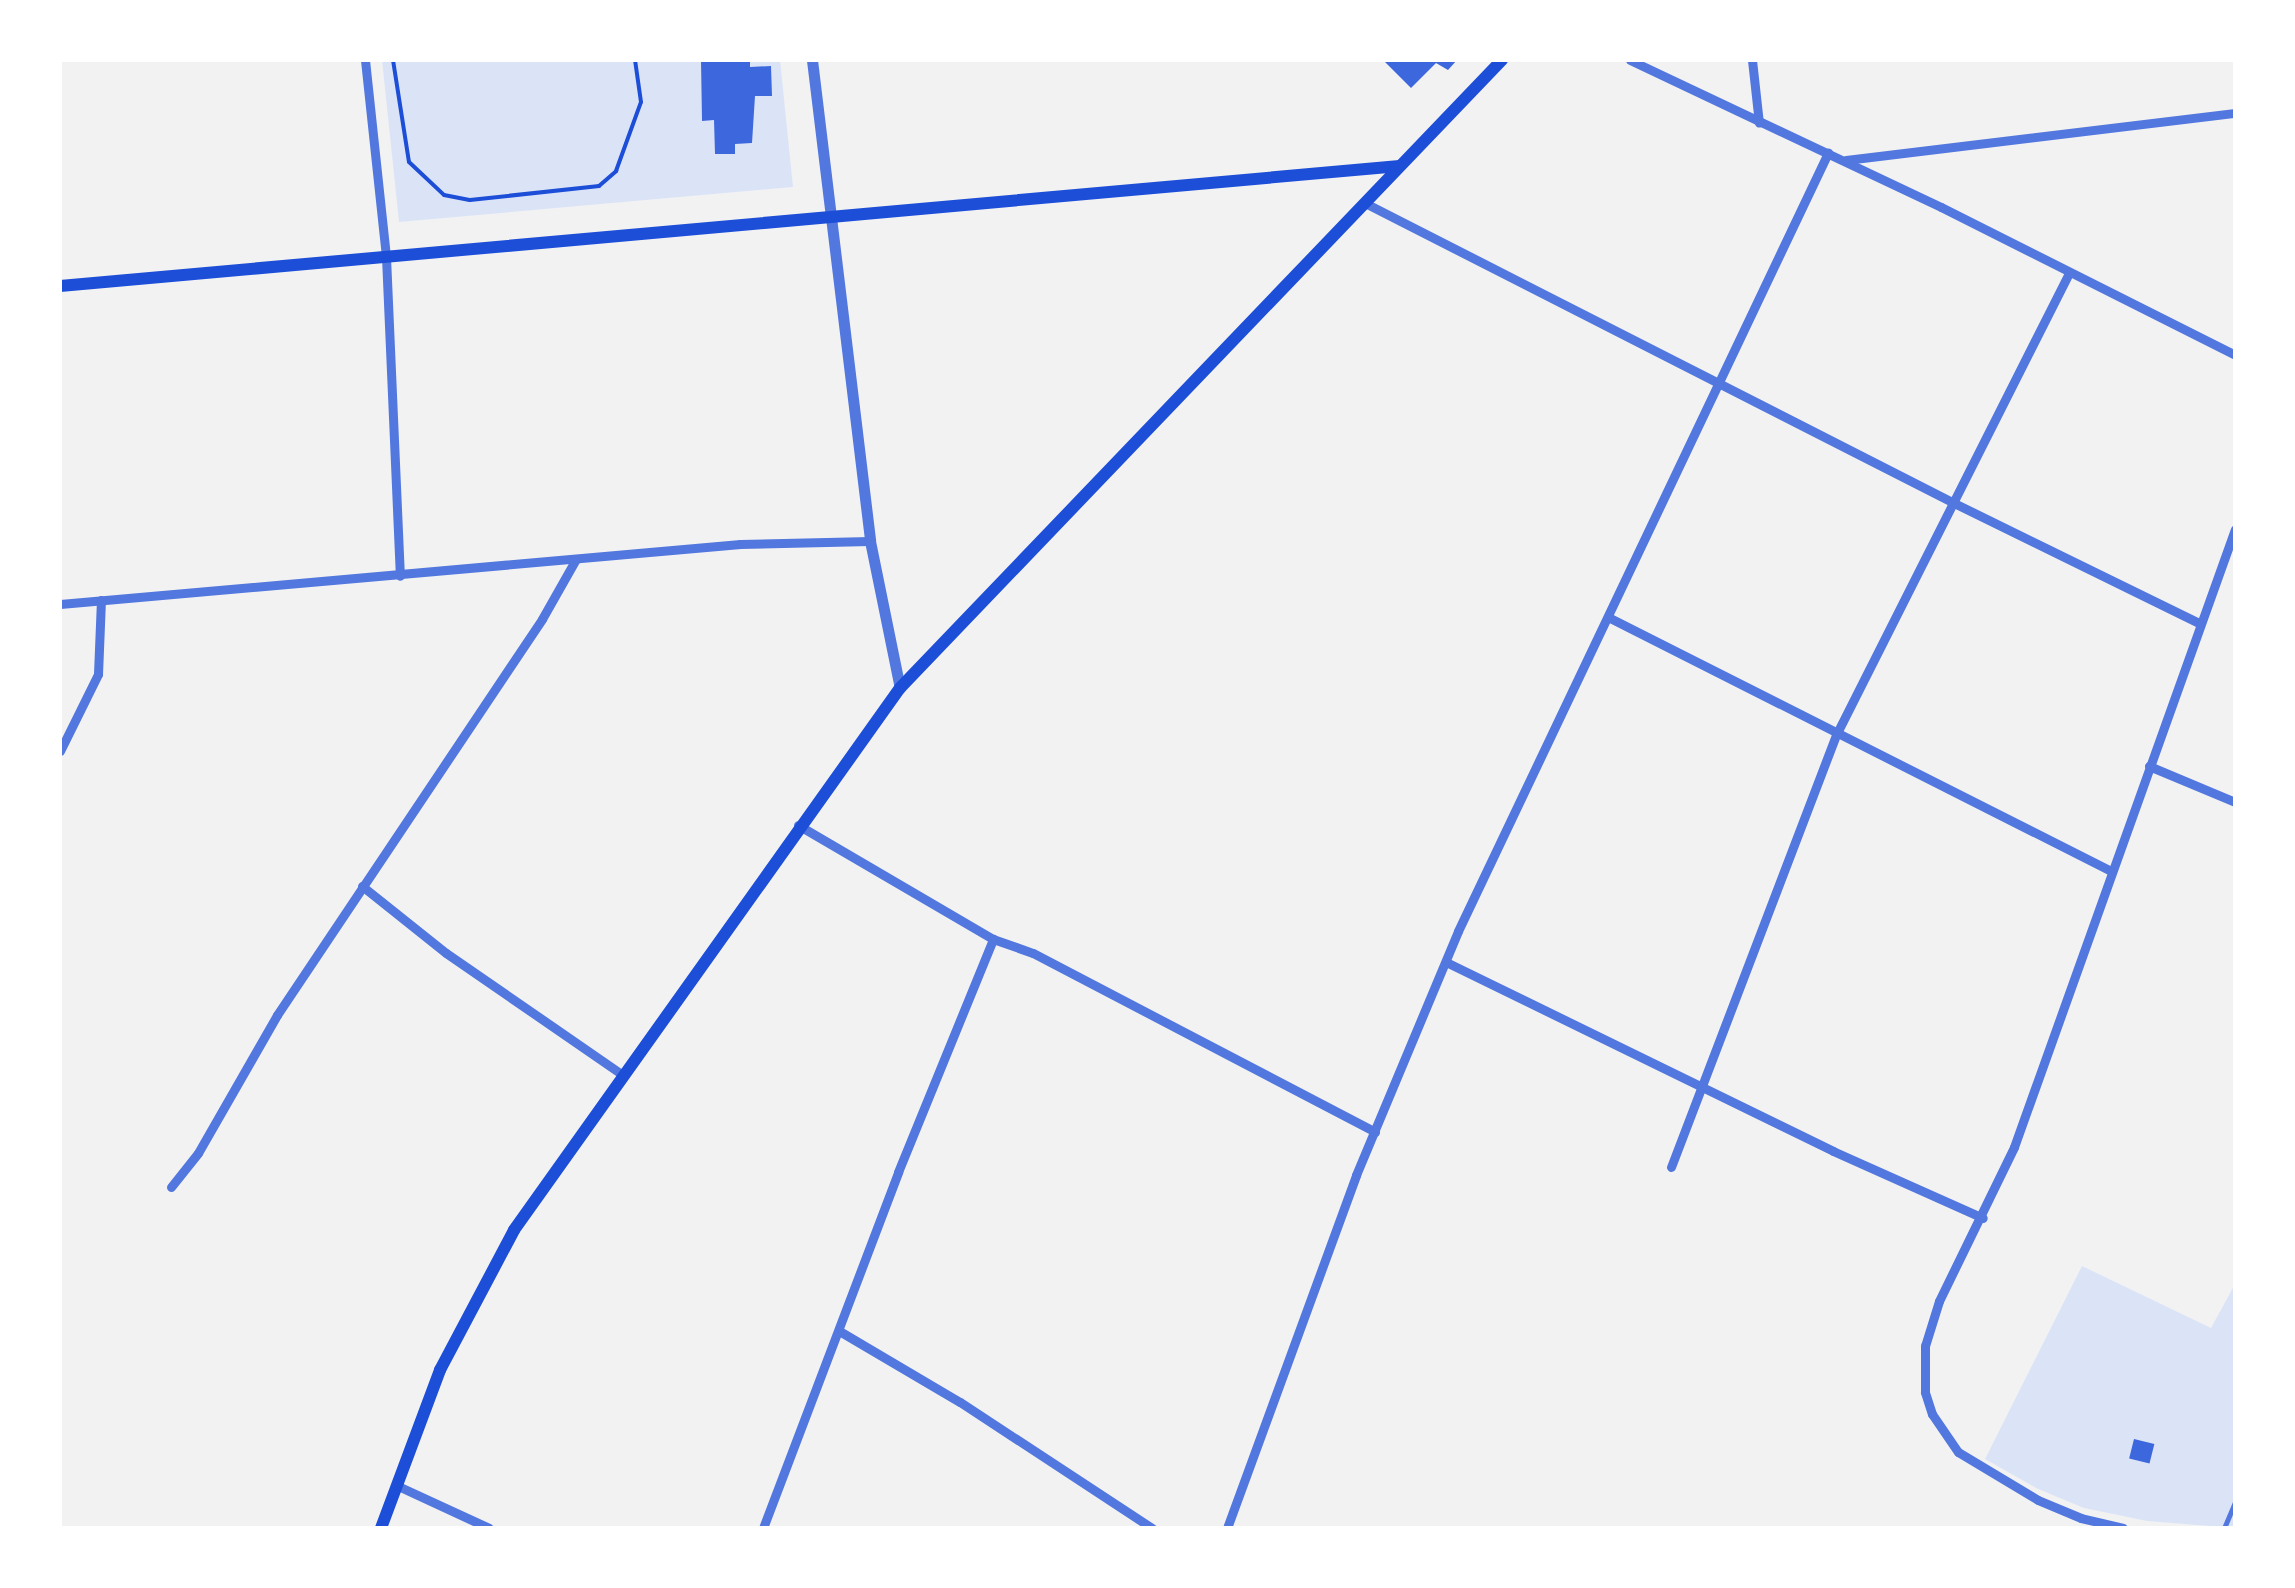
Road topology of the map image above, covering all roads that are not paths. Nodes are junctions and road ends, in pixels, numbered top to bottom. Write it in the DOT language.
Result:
graph roads {
  1 [pos="365,60"];
  2 [pos="812,60"];
  3 [pos="1502,60"];
  4 [pos="1630,60"];
  5 [pos="1752,60"];
  6 [pos="2235,114"];
  7 [pos="1759,123"];
  8 [pos="1828,153"];
  9 [pos="1844,160"];
  10 [pos="1400,166"];
  11 [pos="1365,203"];
  12 [pos="833,217"];
  13 [pos="386,257"];
  14 [pos="2069,272"];
  15 [pos="60,286"];
  16 [pos="2235,355"];
  17 [pos="1718,382"];
  18 [pos="1954,503"];
  19 [pos="2235,529"];
  20 [pos="870,541"];
  21 [pos="576,559"];
  22 [pos="400,576"];
  23 [pos="101,600"];
  24 [pos="60,604"];
  25 [pos="1608,617"];
  26 [pos="2199,622"];
  27 [pos="900,688"];
  28 [pos="1837,733"];
  29 [pos="60,751"];
  30 [pos="2150,766"];
  31 [pos="2235,802"];
  32 [pos="798,825"];
  33 [pos="2112,871"];
  34 [pos="362,886"];
  35 [pos="993,939"];
  36 [pos="1446,962"];
  37 [pos="623,1076"];
  38 [pos="1704,1086"];
  39 [pos="1375,1132"];
  40 [pos="1671,1167"];
  41 [pos="171,1187"];
  42 [pos="1982,1218"];
  43 [pos="841,1332"];
  44 [pos="398,1486"];
  45 [pos="2235,1502"];
  46 [pos="382,1528"];
  47 [pos="489,1528"];
  48 [pos="763,1528"];
  49 [pos="1152,1528"];
  50 [pos="1227,1528"];
  51 [pos="2123,1528"];
  52 [pos="2224,1528"];
  1 -- 13 [label="street"];
  2 -- 12 [label="street"];
  3 -- 10 [label="main road"];
  4 -- 7 [label="street"];
  5 -- 7 [label="street"];
  6 -- 9 [label="street"];
  7 -- 8 [label="street"];
  8 -- 9 [label="street"];
  8 -- 17 [label="street"];
  9 -- 14 [label="street"];
  10 -- 11 [label="main road"];
  10 -- 12 [label="main road"];
  11 -- 17 [label="street"];
  11 -- 27 [label="main road"];
  12 -- 13 [label="main road"];
  12 -- 20 [label="street"];
  13 -- 15 [label="main road"];
  13 -- 22 [label="street"];
  14 -- 16 [label="street"];
  14 -- 18 [label="street"];
  17 -- 18 [label="street"];
  17 -- 25 [label="street"];
  18 -- 26 [label="street"];
  18 -- 28 [label="street"];
  19 -- 26 [label="street"];
  20 -- 21 [label="street"];
  20 -- 27 [label="street"];
  21 -- 22 [label="street"];
  21 -- 34 [label="street"];
  22 -- 23 [label="street"];
  23 -- 24 [label="street"];
  23 -- 29 [label="street"];
  25 -- 28 [label="street"];
  25 -- 36 [label="street"];
  26 -- 30 [label="street"];
  27 -- 32 [label="main road"];
  28 -- 33 [label="street"];
  28 -- 38 [label="street"];
  30 -- 31 [label="street"];
  30 -- 33 [label="street"];
  32 -- 35 [label="street"];
  32 -- 37 [label="main road"];
  33 -- 42 [label="street"];
  34 -- 37 [label="street"];
  34 -- 41 [label="street"];
  35 -- 39 [label="street"];
  35 -- 43 [label="street"];
  36 -- 38 [label="street"];
  36 -- 39 [label="street"];
  37 -- 44 [label="main road"];
  38 -- 40 [label="street"];
  38 -- 42 [label="street"];
  39 -- 50 [label="street"];
  42 -- 51 [label="street"];
  43 -- 48 [label="street"];
  43 -- 49 [label="street"];
  44 -- 46 [label="main road"];
  44 -- 47 [label="street"];
  45 -- 52 [label="lane"];
}
